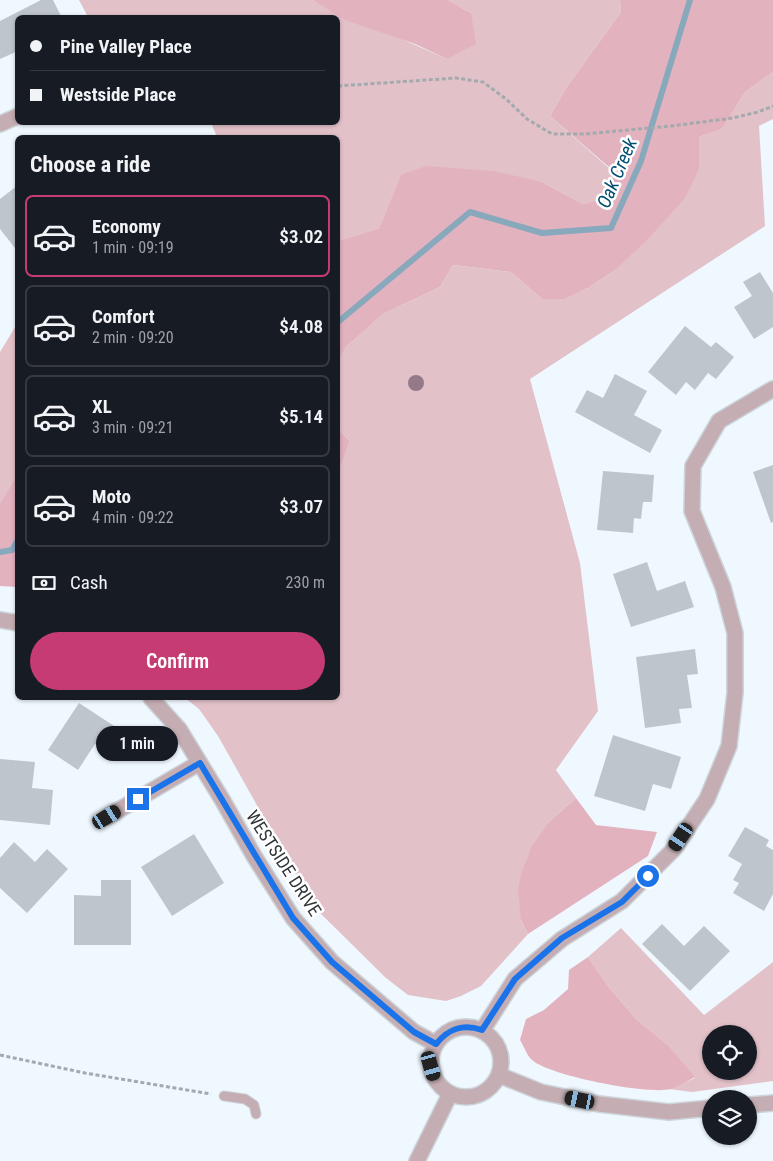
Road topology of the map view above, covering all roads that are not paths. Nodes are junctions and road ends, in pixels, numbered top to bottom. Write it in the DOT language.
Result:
graph roads {
  1 [pos="15,117"];
  2 [pos="0,124"];
  3 [pos="773,389"];
  4 [pos="0,620"];
  5 [pos="15,622"];
  6 [pos="153,700"];
  7 [pos="200,763"];
  8 [pos="107,817"];
  9 [pos="482,1030"];
  10 [pos="436,1044"];
  11 [pos="499,1075"];
  12 [pos="450,1094"];
  13 [pos="224,1096"];
  14 [pos="773,1103"];
  15 [pos="757,1104"];
  16 [pos="702,1109"];
  17 [pos="256,1114"];
  18 [pos="417,1161"];
  1 -- 2 [label="street"];
  3 -- 9 [label="street"];
  4 -- 5 [label="street"];
  6 -- 7 [label="street, WESTSIDE DRIVE"];
  7 -- 8 [label="street"];
  7 -- 10 [label="street, WESTSIDE DRIVE"];
  9 -- 10 [label="street"];
  9 -- 11 [label="street"];
  10 -- 12 [label="street"];
  11 -- 12 [label="street"];
  11 -- 16 [label="street"];
  12 -- 18 [label="street"];
  13 -- 17 [label="lane"];
  14 -- 15 [label="street"];
}
